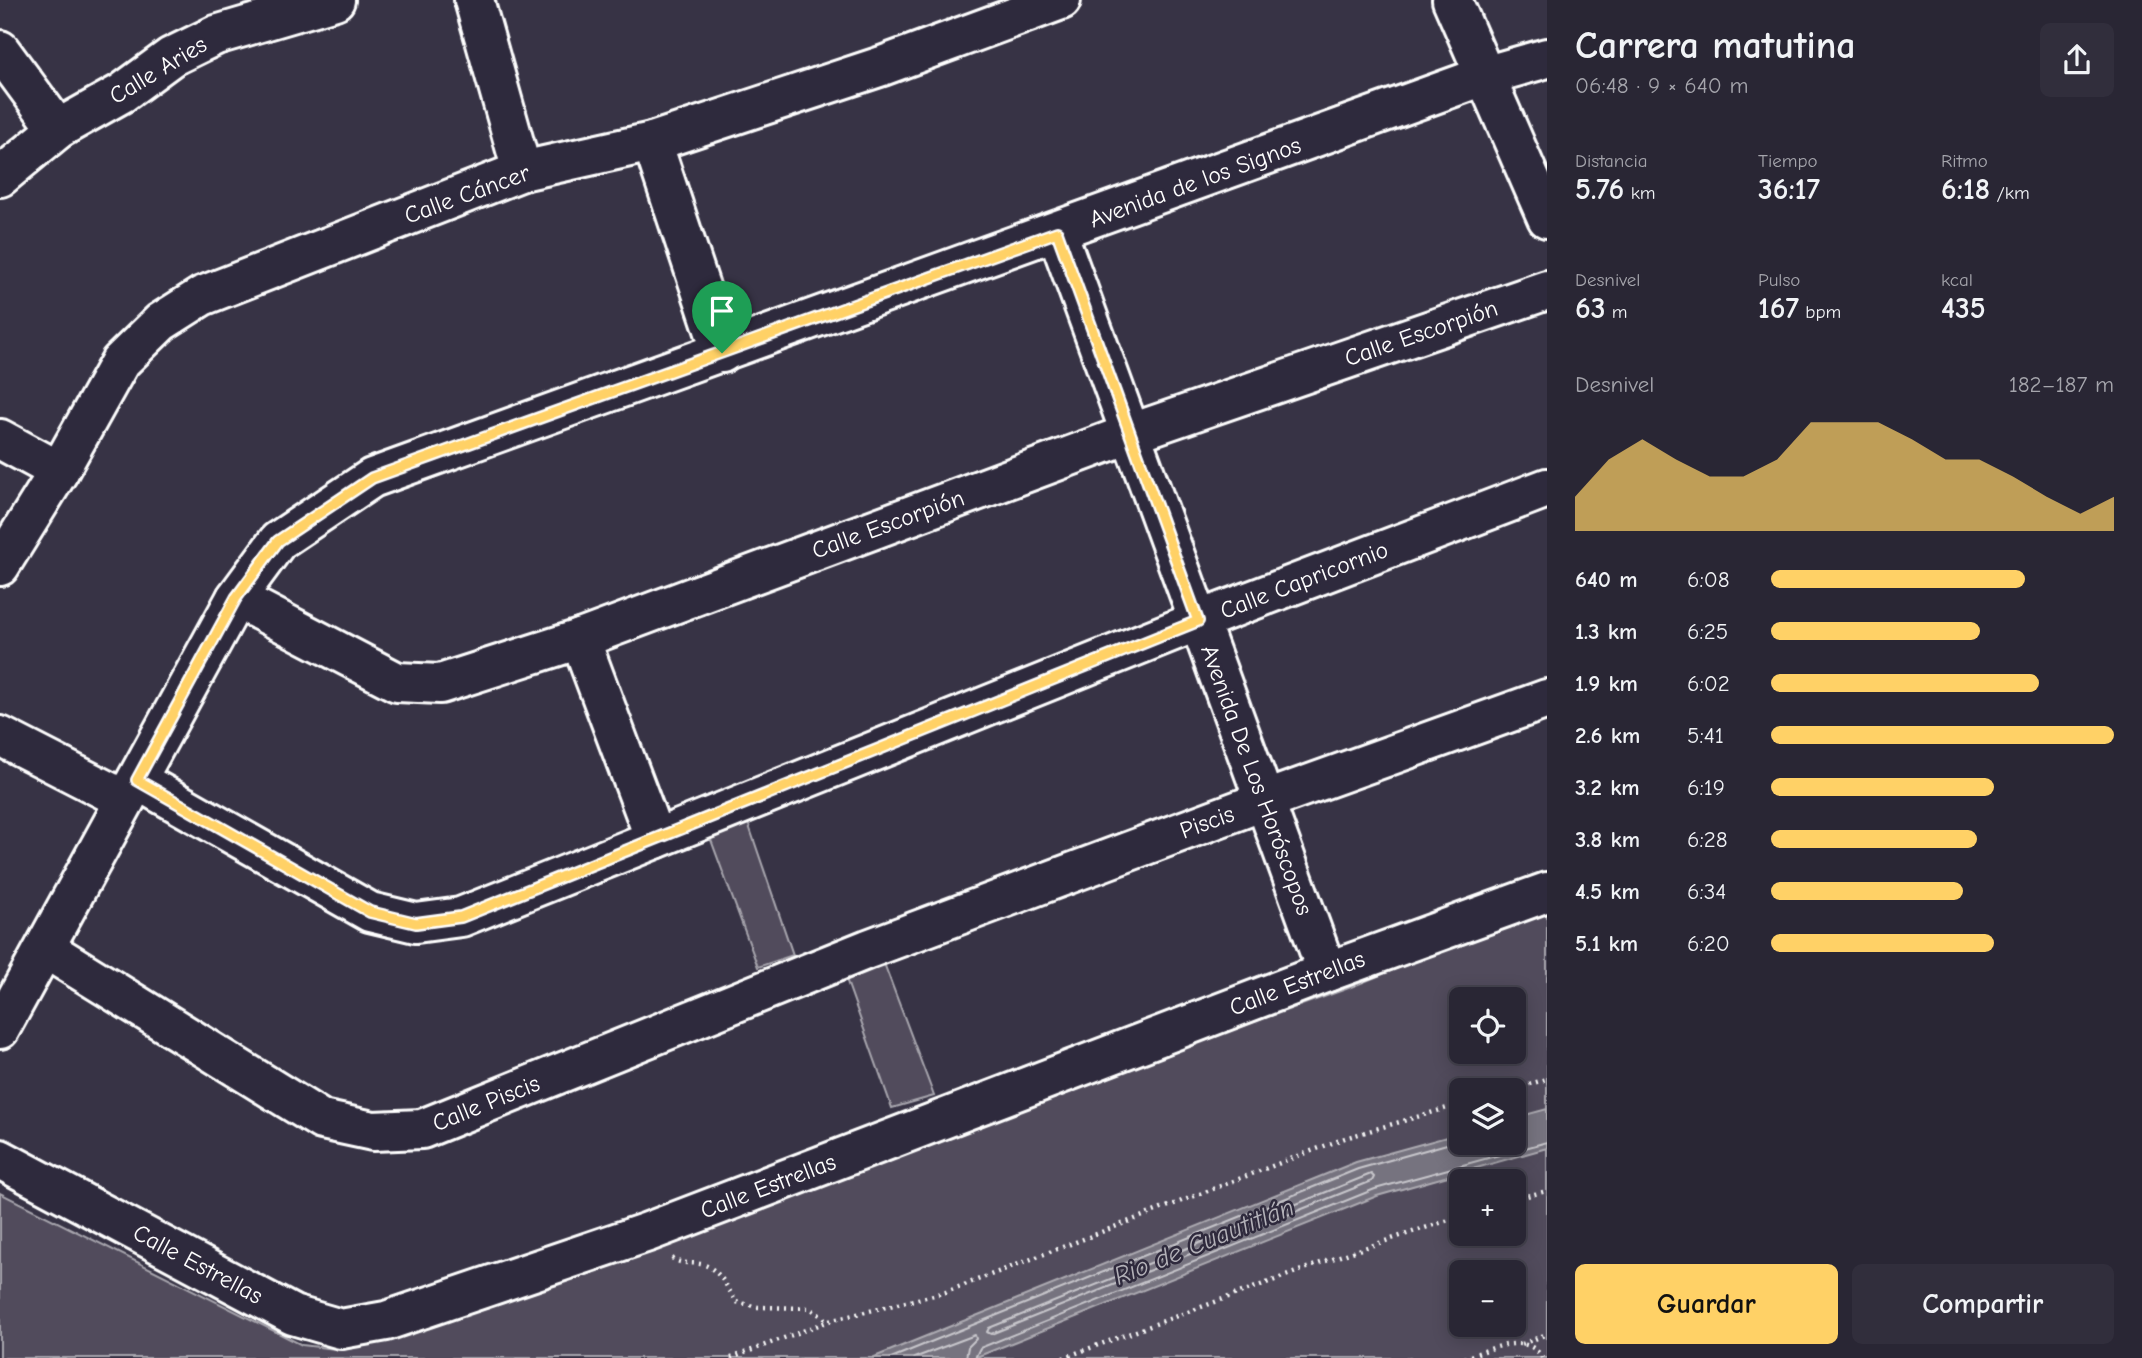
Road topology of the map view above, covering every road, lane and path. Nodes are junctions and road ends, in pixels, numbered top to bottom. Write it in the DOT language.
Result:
graph roads {
  1 [pos="335,0"];
  2 [pos="474,0"];
  3 [pos="1061,0"];
  4 [pos="1452,0"];
  5 [pos="0,50"];
  6 [pos="1547,58"];
  7 [pos="1484,76"];
  8 [pos="58,129"];
  9 [pos="652,142"];
  10 [pos="522,171"];
  11 [pos="0,177"];
  12 [pos="1547,218"];
  13 [pos="1057,232"];
  14 [pos="1547,290"];
  15 [pos="722,353"];
  16 [pos="1129,434"];
  17 [pos="0,439"];
  18 [pos="58,471"];
  19 [pos="1547,488"];
  20 [pos="0,566"];
  21 [pos="236,598"];
  22 [pos="1198,621"];
  23 [pos="580,639"];
  24 [pos="1547,699"];
  25 [pos="0,736"];
  26 [pos="131,790"];
  27 [pos="1266,800"];
  28 [pos="656,839"];
  29 [pos="1547,892"];
  30 [pos="46,949"];
  31 [pos="868,949"];
  32 [pos="1327,972"];
  33 [pos="0,1029"];
  34 [pos="1547,1079"];
  35 [pos="1526,1085"];
  36 [pos="1449,1108"];
  37 [pos="0,1159"];
  38 [pos="1547,1191"];
  39 [pos="1526,1196"];
  40 [pos="1449,1220"];
  41 [pos="648,1233"];
  42 [pos="829,1321"];
  43 [pos="1547,1334"];
  44 [pos="1521,1344"];
  45 [pos="731,1358"];
  46 [pos="1063,1358"];
  47 [pos="1465,1358"];
  48 [pos="1542,1358"];
  1 -- 8 [label="street, Calle Aries"];
  2 -- 10 [label="street"];
  3 -- 9 [label="street, Calle Cáncer"];
  4 -- 7 [label="street"];
  5 -- 8 [label="street"];
  6 -- 7 [label="street, Avenida de los Signos"];
  7 -- 12 [label="street"];
  7 -- 13 [label="street, Avenida de los Signos"];
  8 -- 11 [label="street, Calle Aries"];
  9 -- 10 [label="street, Calle Cáncer"];
  9 -- 15 [label="street"];
  10 -- 18 [label="street, Calle Cáncer"];
  13 -- 15 [label="street, Avenida de los Signos"];
  13 -- 16 [label="street, Avenida De Los Horóscopos"];
  14 -- 16 [label="street, Calle Escorpión"];
  15 -- 21 [label="street, Avenida de los Signos"];
  16 -- 22 [label="street, Avenida De Los Horóscopos"];
  16 -- 23 [label="street, Calle Escorpión"];
  17 -- 18 [label="street"];
  18 -- 20 [label="street, Calle Cáncer"];
  19 -- 22 [label="street, Calle Capricornio"];
  21 -- 23 [label="street, Calle Escorpión"];
  21 -- 26 [label="street, Avenida de los Signos"];
  22 -- 27 [label="street, Avenida De Los Horóscopos"];
  22 -- 28 [label="street, Calle Capricornio"];
  23 -- 28 [label="street"];
  24 -- 27 [label="street, Piscis"];
  25 -- 26 [label="street, Calle Capricornio"];
  26 -- 28 [label="street, Calle Capricornio"];
  26 -- 30 [label="street, Avenida de los Signos"];
  27 -- 31 [label="street, Piscis"];
  27 -- 32 [label="street, Avenida De Los Horóscopos"];
  29 -- 32 [label="street, Calle Estrellas"];
  30 -- 31 [label="street, Calle Piscis"];
  30 -- 33 [label="street, Avenida de los Signos"];
  32 -- 41 [label="street, Calle Estrellas"];
  34 -- 35 [label="path"];
  36 -- 42 [label="path"];
  37 -- 41 [label="street, Calle Estrellas"];
  38 -- 39 [label="path"];
  40 -- 46 [label="path"];
  41 -- 42 [label="path"];
  42 -- 45 [label="path"];
  43 -- 44 [label="path"];
  44 -- 47 [label="path"];
  44 -- 48 [label="path"];
}
